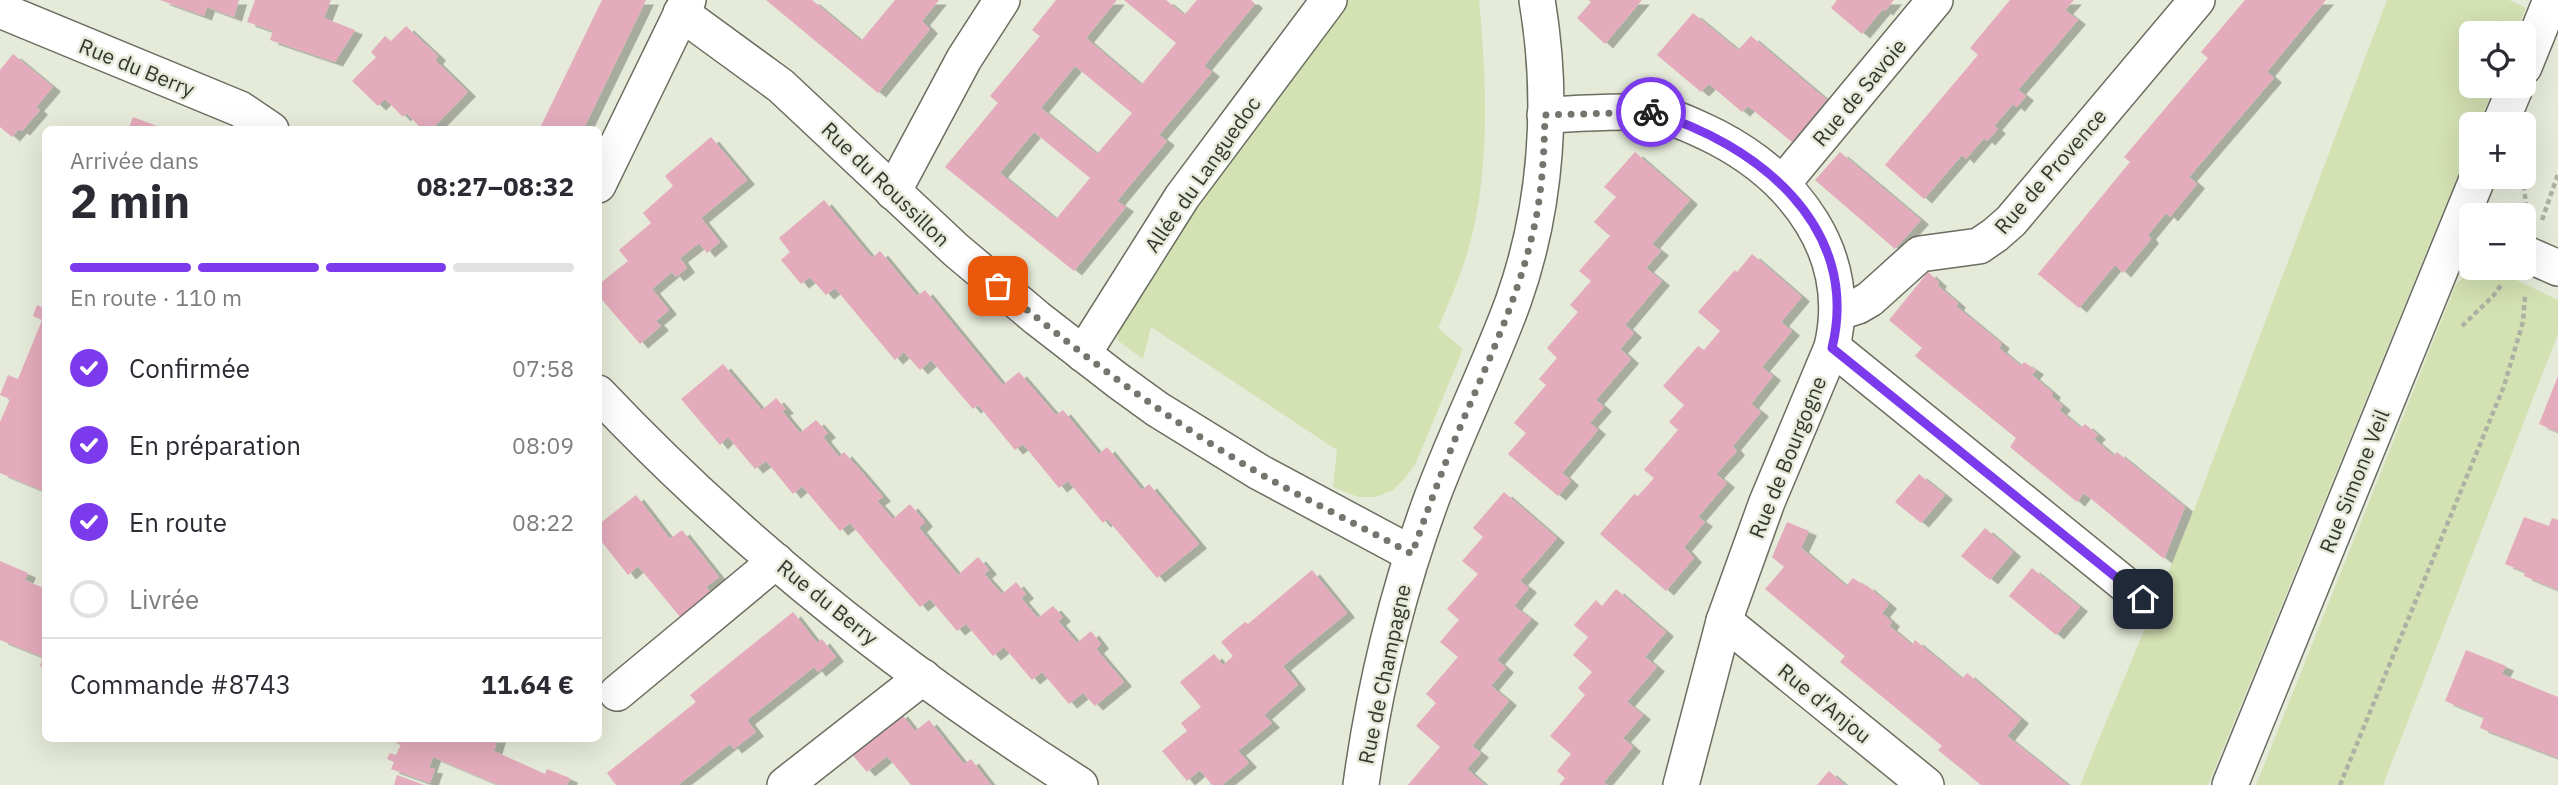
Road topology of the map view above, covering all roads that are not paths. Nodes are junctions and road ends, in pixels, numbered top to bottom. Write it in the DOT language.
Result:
graph roads {
  1 [pos="1002,0"];
  2 [pos="1329,0"];
  3 [pos="1537,0"];
  4 [pos="1935,0"];
  5 [pos="2197,0"];
  6 [pos="2551,0"];
  7 [pos="685,6"];
  8 [pos="0,10"];
  9 [pos="2536,37"];
  10 [pos="1545,115"];
  11 [pos="265,126"];
  12 [pos="602,177"];
  13 [pos="1782,184"];
  14 [pos="894,192"];
  15 [pos="2459,241"];
  16 [pos="1837,313"];
  17 [pos="1832,348"];
  18 [pos="1083,354"];
  19 [pos="602,397"];
  20 [pos="1412,554"];
  21 [pos="776,561"];
  22 [pos="2143,599"];
  23 [pos="1724,621"];
  24 [pos="923,677"];
  25 [pos="617,694"];
  26 [pos="785,785"];
  27 [pos="1080,785"];
  28 [pos="1361,785"];
  29 [pos="1681,785"];
  30 [pos="1926,785"];
  31 [pos="2230,785"];
  1 -- 14 [label="street"];
  2 -- 18 [label="street, Allée du Languedoc"];
  3 -- 10 [label="street, Rue de Champagne"];
  4 -- 13 [label="street, Rue de Savoie"];
  5 -- 16 [label="street, Rue de Provence"];
  6 -- 9 [label="street"];
  7 -- 12 [label="street"];
  7 -- 14 [label="street, Rue du Roussillon"];
  8 -- 11 [label="street, Rue du Berry"];
  10 -- 13 [label="street, Rue de Bourgogne"];
  10 -- 20 [label="street, Rue de Champagne"];
  13 -- 16 [label="street, Rue de Bourgogne"];
  14 -- 18 [label="street, Rue du Roussillon"];
  15 -- 31 [label="street, Rue Simone Veil"];
  16 -- 17 [label="street, Rue de Bourgogne"];
  17 -- 22 [label="street"];
  17 -- 23 [label="street, Rue de Bourgogne"];
  18 -- 20 [label="street, Rue du Roussillon"];
  19 -- 21 [label="street, Rue du Berry"];
  20 -- 28 [label="street, Rue de Champagne"];
  21 -- 24 [label="street, Rue du Berry"];
  21 -- 25 [label="street"];
  23 -- 29 [label="street, Rue de Bourgogne"];
  23 -- 30 [label="street, Rue d'Anjou"];
  24 -- 26 [label="street"];
  24 -- 27 [label="street, Rue du Berry"];
}
